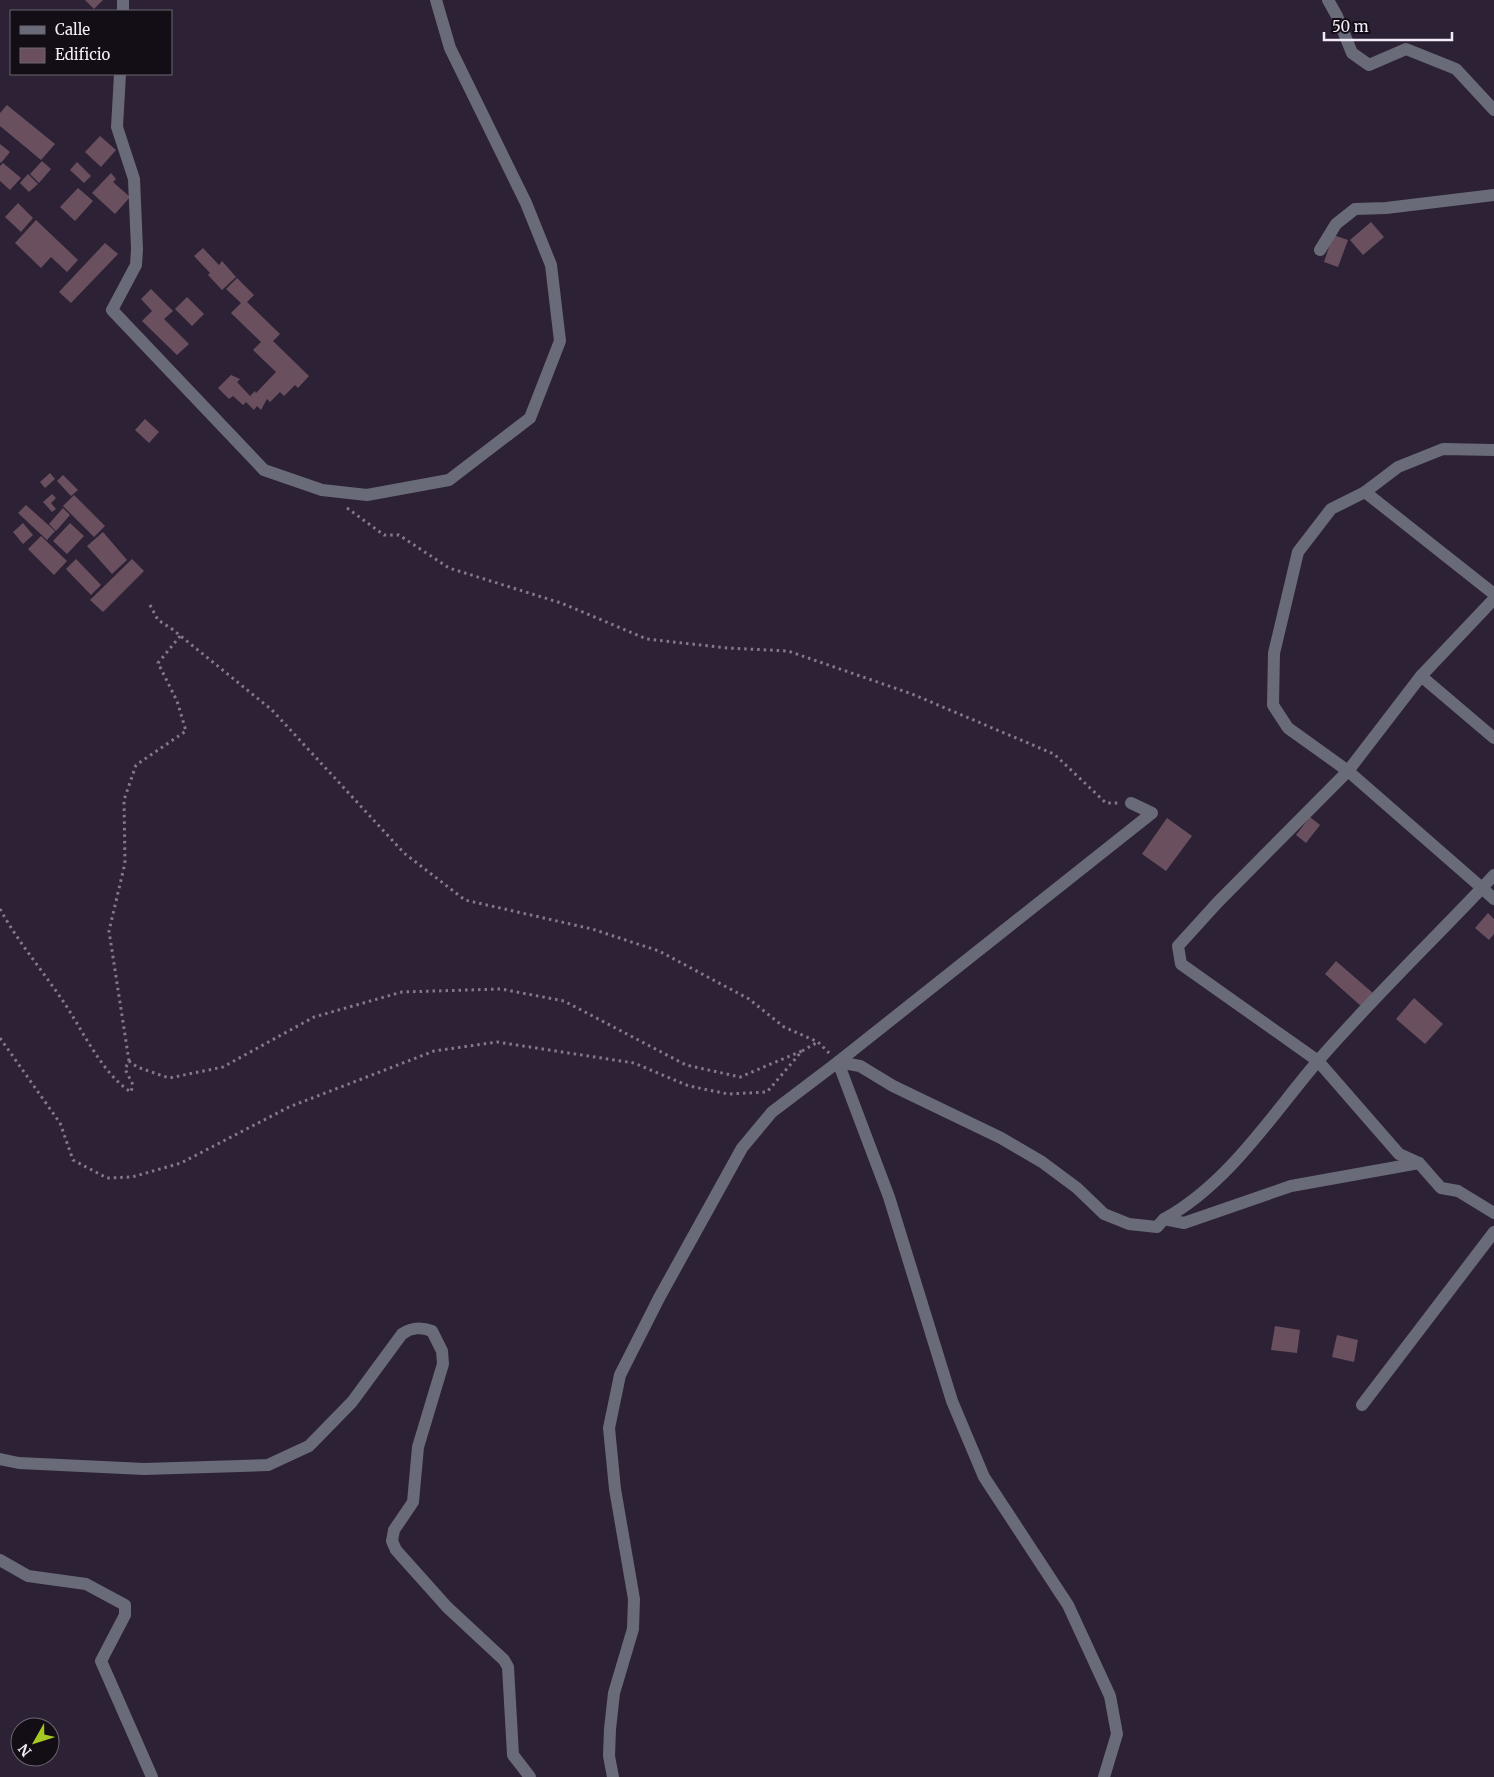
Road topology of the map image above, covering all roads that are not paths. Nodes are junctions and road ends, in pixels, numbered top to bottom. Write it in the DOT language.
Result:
graph roads {
  1 [pos="436,0"];
  2 [pos="1328,0"];
  3 [pos="120,75"];
  4 [pos="1494,110"];
  5 [pos="1494,195"];
  6 [pos="1320,250"];
  7 [pos="1494,450"];
  8 [pos="1364,492"];
  9 [pos="1494,594"];
  10 [pos="1494,599"];
  11 [pos="1420,676"];
  12 [pos="1494,738"];
  13 [pos="1348,771"];
  14 [pos="1131,803"];
  15 [pos="1494,875"];
  16 [pos="1482,888"];
  17 [pos="1494,899"];
  18 [pos="1318,1061"];
  19 [pos="838,1062"];
  20 [pos="1419,1163"];
  21 [pos="1494,1213"];
  22 [pos="1164,1219"];
  23 [pos="1494,1232"];
  24 [pos="1362,1405"];
  25 [pos="0,1459"];
  26 [pos="0,1560"];
  27 [pos="152,1777"];
  28 [pos="530,1777"];
  29 [pos="613,1777"];
  30 [pos="1104,1777"];
  1 -- 3 [label="street"];
  2 -- 4 [label="street"];
  5 -- 6 [label="street"];
  7 -- 8 [label="street"];
  8 -- 9 [label="street"];
  8 -- 13 [label="street"];
  10 -- 11 [label="street"];
  11 -- 12 [label="street"];
  11 -- 13 [label="street"];
  13 -- 16 [label="street"];
  13 -- 18 [label="street"];
  14 -- 19 [label="street"];
  15 -- 16 [label="street"];
  16 -- 17 [label="street"];
  16 -- 18 [label="street"];
  18 -- 20 [label="street"];
  18 -- 22 [label="street"];
  19 -- 22 [label="street"];
  19 -- 29 [label="street"];
  19 -- 30 [label="street"];
  20 -- 21 [label="street"];
  20 -- 22 [label="street"];
  23 -- 24 [label="street"];
  25 -- 28 [label="street"];
  26 -- 27 [label="street"];
}
